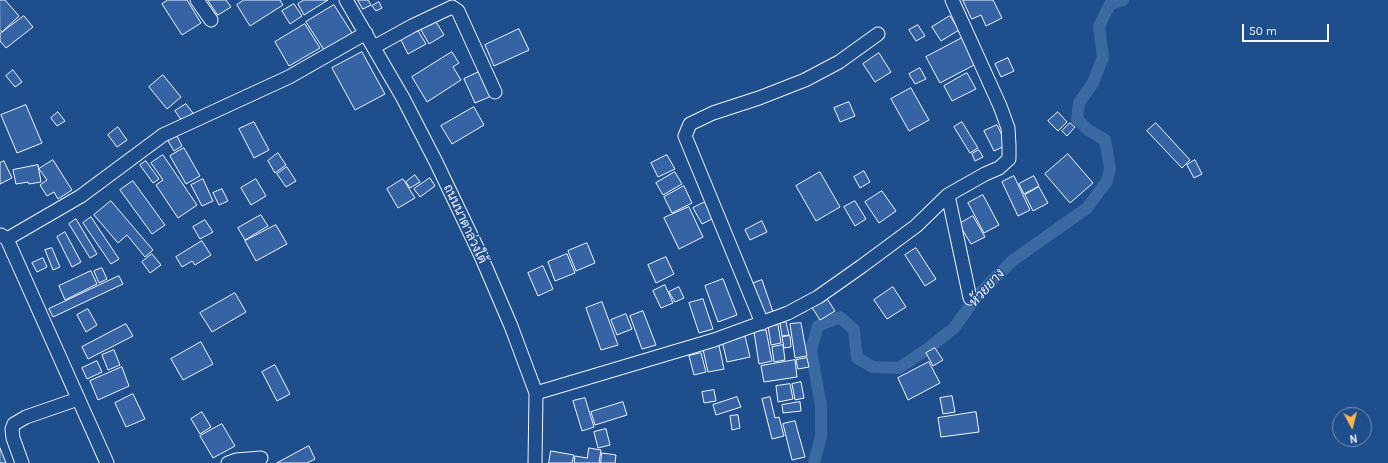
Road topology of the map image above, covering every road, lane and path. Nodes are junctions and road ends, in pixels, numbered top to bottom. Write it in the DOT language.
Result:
graph roads {
  1 [pos="197,0"];
  2 [pos="346,0"];
  3 [pos="952,0"];
  4 [pos="211,20"];
  5 [pos="366,33"];
  6 [pos="878,34"];
  7 [pos="374,47"];
  8 [pos="495,92"];
  9 [pos="948,195"];
  10 [pos="4,237"];
  11 [pos="970,298"];
  12 [pos="762,323"];
  13 [pos="536,393"];
  14 [pos="78,399"];
  15 [pos="261,458"];
  16 [pos="22,463"];
  17 [pos="107,463"];
  18 [pos="228,463"];
  19 [pos="535,463"];
  1 -- 4 [label="street"];
  2 -- 5 [label="street, ถนนนาตาล่วงใต้"];
  3 -- 9 [label="street"];
  5 -- 7 [label="street, ถนนนาตาล่วงใต้"];
  5 -- 10 [label="street"];
  6 -- 12 [label="street"];
  7 -- 8 [label="street"];
  7 -- 13 [label="street, ถนนนาตาล่วงใต้"];
  9 -- 11 [label="street"];
  9 -- 12 [label="street"];
  10 -- 14 [label="street"];
  12 -- 13 [label="street"];
  13 -- 19 [label="street, ถนนนาตาล่วงใต้"];
  14 -- 16 [label="street"];
  14 -- 17 [label="street"];
  15 -- 18 [label="street"];
}
